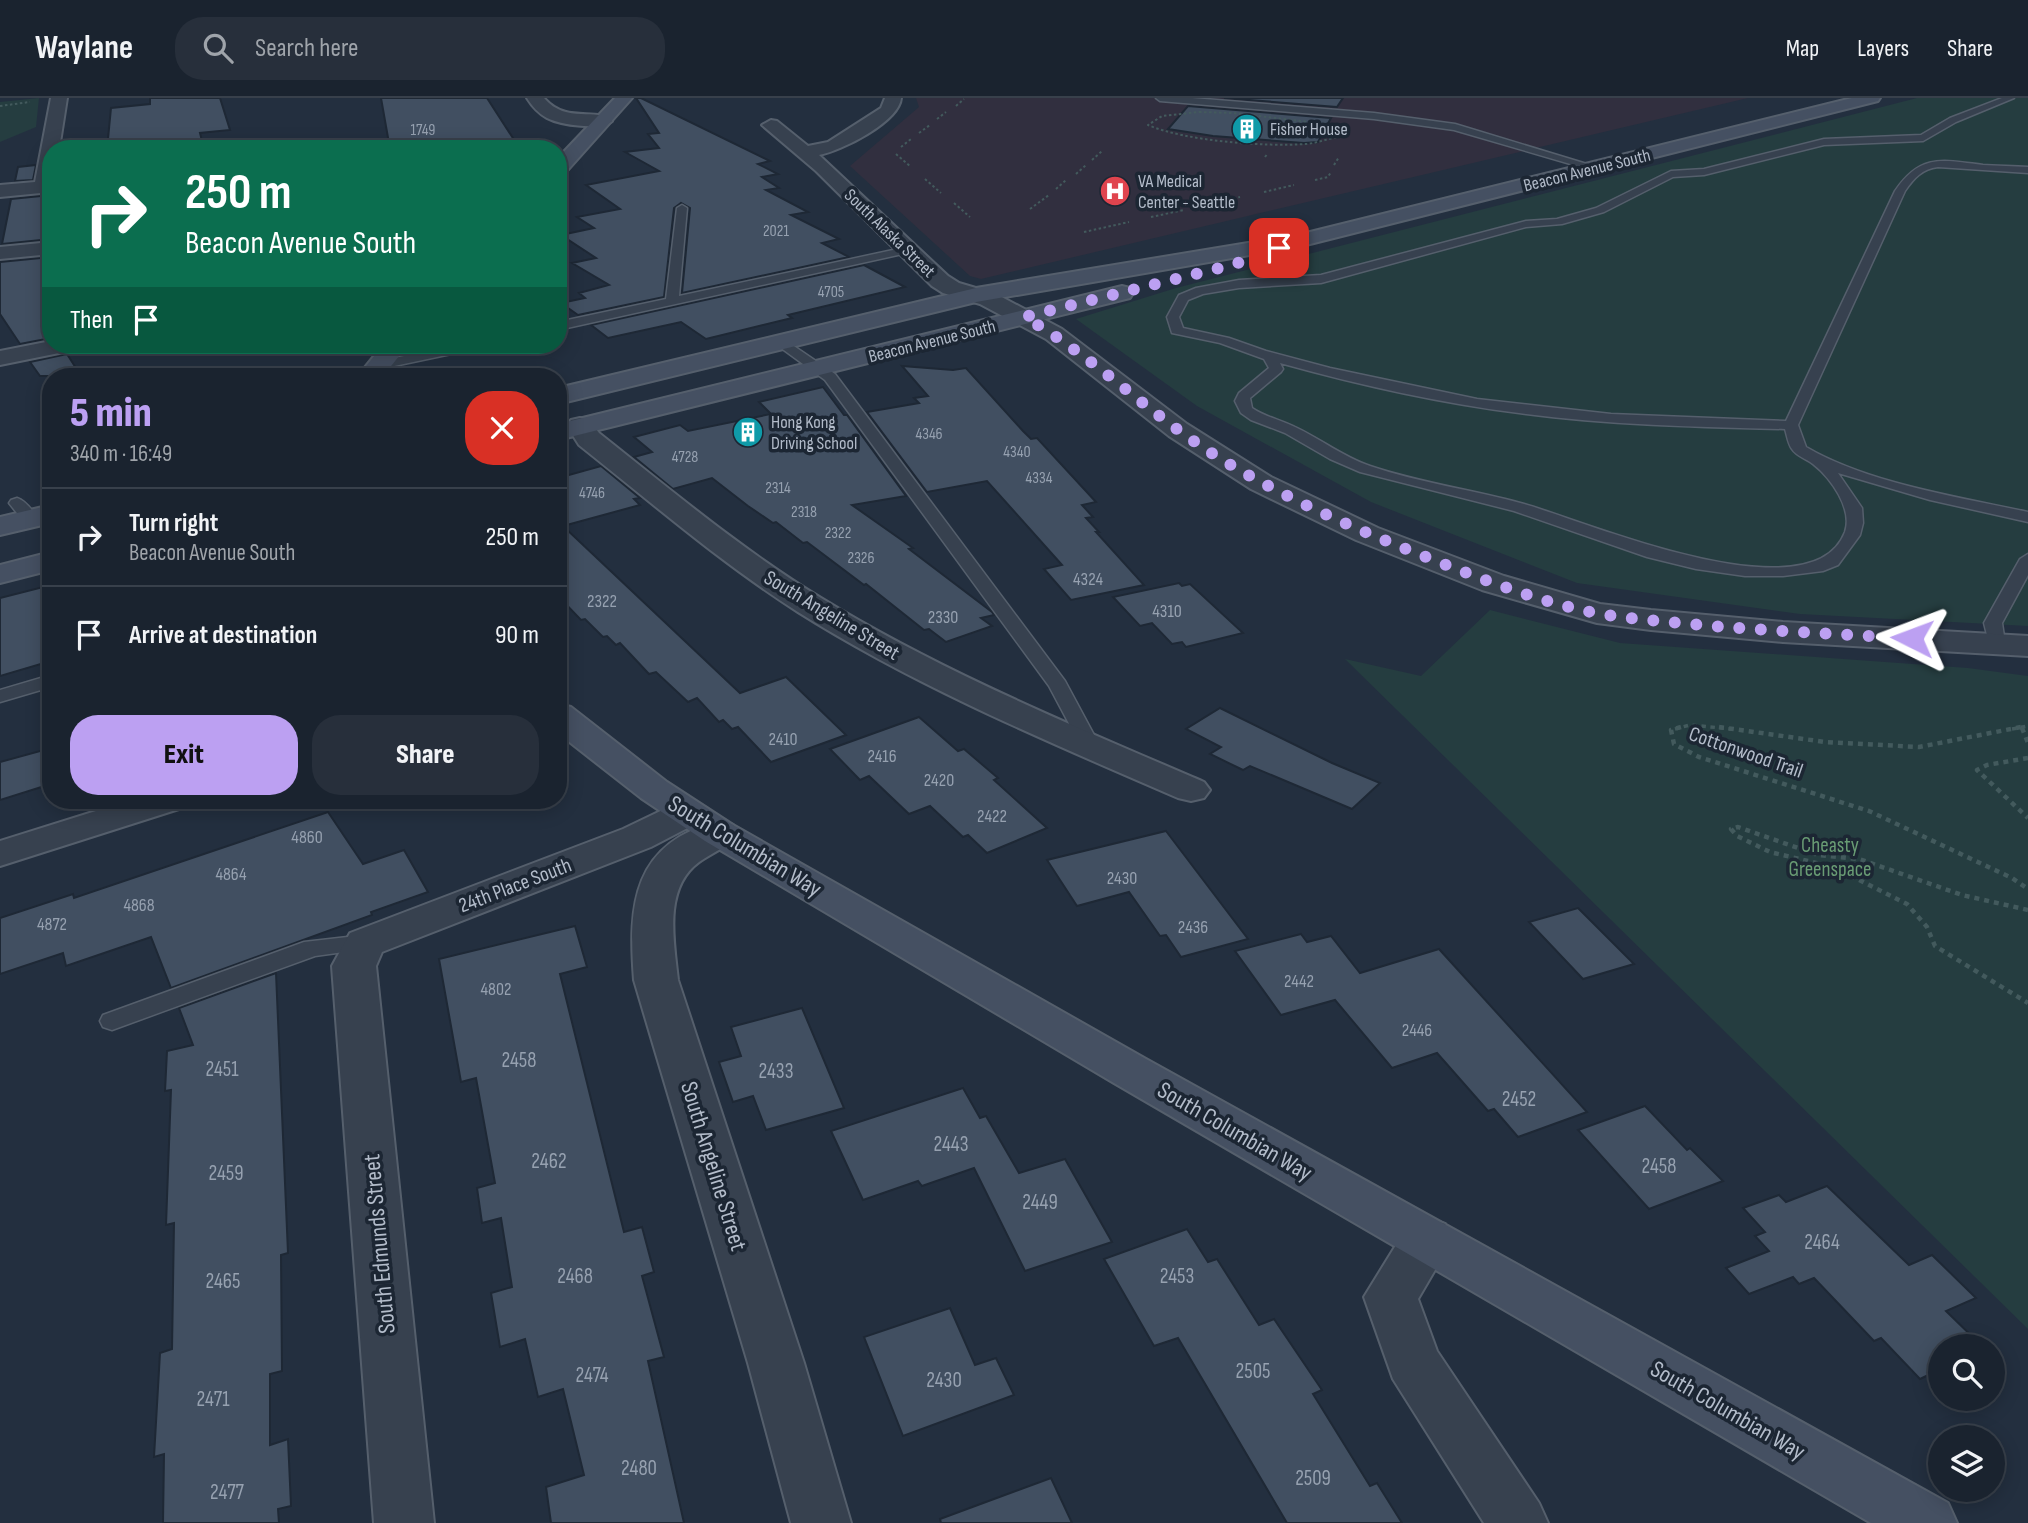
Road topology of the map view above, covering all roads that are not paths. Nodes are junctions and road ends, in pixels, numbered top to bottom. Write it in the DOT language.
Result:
graph roads {
  1 [pos="59,98"];
  2 [pos="535,98"];
  3 [pos="624,98"];
  4 [pos="893,98"];
  5 [pos="1160,98"];
  6 [pos="1872,98"];
  7 [pos="2010,98"];
  8 [pos="603,121"];
  9 [pos="771,125"];
  10 [pos="53,140"];
  11 [pos="1925,146"];
  12 [pos="802,152"];
  13 [pos="567,160"];
  14 [pos="1958,165"];
  15 [pos="1595,168"];
  16 [pos="2028,170"];
  17 [pos="42,187"];
  18 [pos="0,191"];
  19 [pos="682,208"];
  20 [pos="1302,240"];
  21 [pos="42,248"];
  22 [pos="907,250"];
  23 [pos="0,253"];
  24 [pos="976,295"];
  25 [pos="672,302"];
  26 [pos="1024,317"];
  27 [pos="567,325"];
  28 [pos="782,342"];
  29 [pos="42,350"];
  30 [pos="389,354"];
  31 [pos="440,354"];
  32 [pos="1270,357"];
  33 [pos="0,358"];
  34 [pos="377,368"];
  35 [pos="387,368"];
  36 [pos="821,369"];
  37 [pos="567,394"];
  38 [pos="1791,425"];
  39 [pos="569,429"];
  40 [pos="1819,461"];
  41 [pos="2028,517"];
  42 [pos="2028,559"];
  43 [pos="42,563"];
  44 [pos="0,574"];
  45 [pos="1996,643"];
  46 [pos="2028,646"];
  47 [pos="42,684"];
  48 [pos="0,696"];
  49 [pos="567,722"];
  50 [pos="1091,748"];
  51 [pos="1191,790"];
  52 [pos="141,809"];
  53 [pos="703,823"];
  54 [pos="0,854"];
  55 [pos="360,954"];
  56 [pos="112,1021"];
  57 [pos="1427,1239"];
  58 [pos="404,1523"];
  59 [pos="821,1523"];
  60 [pos="1518,1523"];
  61 [pos="1927,1523"];
  1 -- 10 [label="street"];
  2 -- 8 [label="street"];
  3 -- 8 [label="main road"];
  4 -- 12 [label="street"];
  5 -- 15 [label="lane"];
  6 -- 15 [label="main road, Beacon Avenue South"];
  7 -- 11 [label="lane"];
  8 -- 13 [label="main road"];
  9 -- 12 [label="street, South Alaska Street"];
  11 -- 14 [label="lane"];
  11 -- 32 [label="lane"];
  12 -- 22 [label="street, South Alaska Street"];
  14 -- 16 [label="lane"];
  14 -- 38 [label="lane"];
  15 -- 20 [label="main road, Beacon Avenue South"];
  17 -- 18 [label="street"];
  19 -- 25 [label="lane"];
  20 -- 24 [label="main road, Beacon Avenue South"];
  20 -- 26 [label="main road, Beacon Avenue South"];
  21 -- 23 [label="street"];
  22 -- 24 [label="street, South Alaska Street"];
  22 -- 25 [label="lane"];
  24 -- 26 [label="street, South Alaska Street"];
  24 -- 28 [label="main road, Beacon Avenue South"];
  25 -- 27 [label="lane"];
  26 -- 36 [label="main road, Beacon Avenue South"];
  26 -- 45 [label="street, South Alaska Street"];
  28 -- 36 [label="lane"];
  28 -- 37 [label="main road, Beacon Avenue South"];
  29 -- 33 [label="street"];
  30 -- 34 [label="main road"];
  31 -- 35 [label="lane"];
  32 -- 38 [label="lane"];
  32 -- 40 [label="lane"];
  36 -- 39 [label="main road, Beacon Avenue South"];
  36 -- 50 [label="lane"];
  38 -- 40 [label="lane"];
  39 -- 50 [label="street, South Angeline Street"];
  40 -- 41 [label="lane"];
  42 -- 45 [label="lane"];
  43 -- 44 [label="main road"];
  45 -- 46 [label="street, South Alaska Street"];
  47 -- 48 [label="lane"];
  49 -- 53 [label="main road, South Columbian Way"];
  50 -- 51 [label="street, South Angeline Street"];
  52 -- 54 [label="street"];
  53 -- 55 [label="street, 24th Place South"];
  53 -- 57 [label="main road, South Columbian Way"];
  53 -- 59 [label="street, South Angeline Street"];
  55 -- 56 [label="lane"];
  55 -- 58 [label="street, South Edmunds Street"];
  57 -- 60 [label="street"];
  57 -- 61 [label="main road, South Columbian Way"];
}
